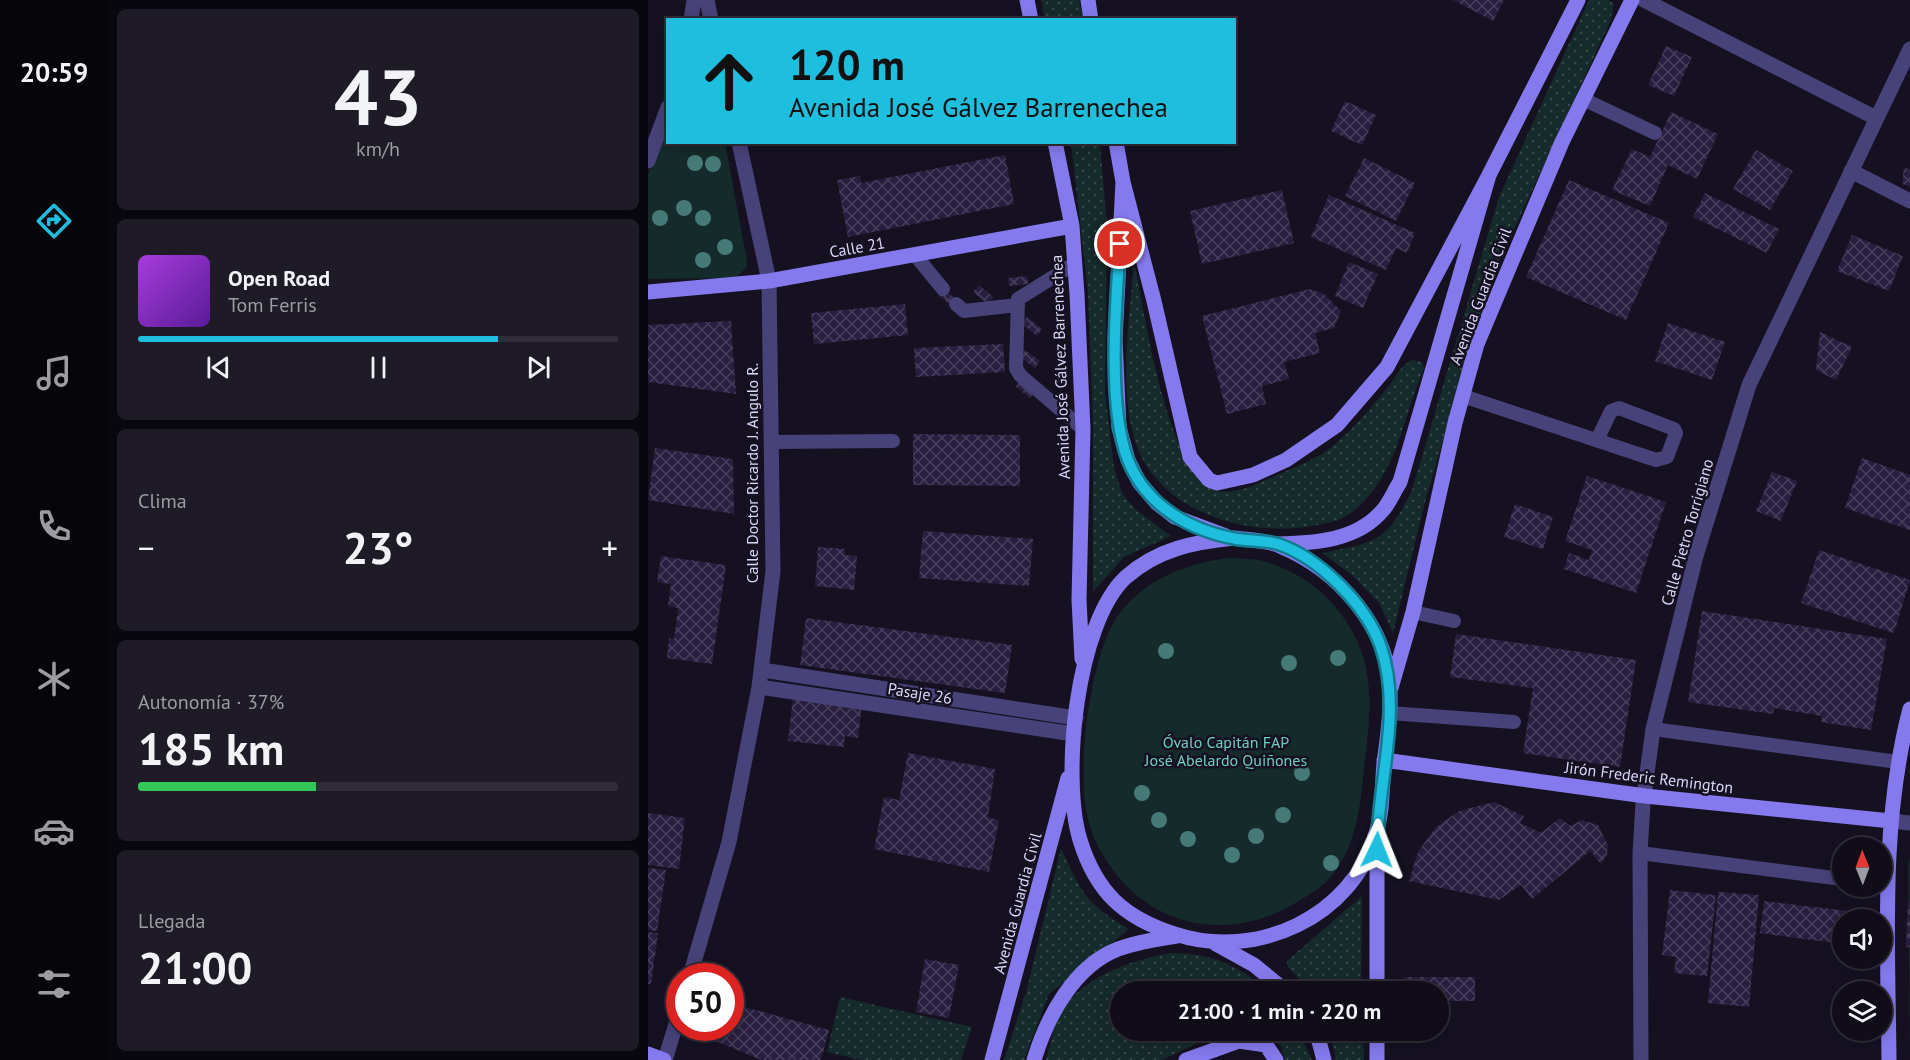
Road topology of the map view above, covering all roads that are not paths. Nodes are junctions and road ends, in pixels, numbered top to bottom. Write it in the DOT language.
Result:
graph roads {
  1 [pos="694,0"];
  2 [pos="707,0"];
  3 [pos="1027,0"];
  4 [pos="1088,0"];
  5 [pos="1578,0"];
  6 [pos="1632,0"];
  7 [pos="1644,0"];
  8 [pos="691,18"];
  9 [pos="711,18"];
  10 [pos="1031,18"];
  11 [pos="1091,18"];
  12 [pos="1910,49"];
  13 [pos="1583,99"];
  14 [pos="666,112"];
  15 [pos="1876,118"];
  16 [pos="1656,133"];
  17 [pos="739,144"];
  18 [pos="1055,144"];
  19 [pos="1116,144"];
  20 [pos="648,161"];
  21 [pos="1851,171"];
  22 [pos="1489,175"];
  23 [pos="1124,182"];
  24 [pos="1910,201"];
  25 [pos="1071,226"];
  26 [pos="915,255"];
  27 [pos="1074,264"];
  28 [pos="769,281"];
  29 [pos="944,289"];
  30 [pos="648,292"];
  31 [pos="956,304"];
  32 [pos="1018,305"];
  33 [pos="1463,396"];
  34 [pos="1083,429"];
  35 [pos="1597,440"];
  36 [pos="893,441"];
  37 [pos="771,442"];
  38 [pos="1234,538"];
  39 [pos="1278,544"];
  40 [pos="1413,612"];
  41 [pos="1454,621"];
  42 [pos="762,670"];
  43 [pos="1083,670"];
  44 [pos="759,687"];
  45 [pos="1391,691"];
  46 [pos="1910,709"];
  47 [pos="1389,713"];
  48 [pos="1076,718"];
  49 [pos="1514,722"];
  50 [pos="1653,729"];
  51 [pos="1074,734"];
  52 [pos="1072,755"];
  53 [pos="1384,760"];
  54 [pos="1898,762"];
  55 [pos="1645,796"];
  56 [pos="1891,821"];
  57 [pos="1910,823"];
  58 [pos="1377,831"];
  59 [pos="1889,837"];
  60 [pos="1640,853"];
  61 [pos="1832,878"];
  62 [pos="1884,897"];
  63 [pos="1180,936"];
  64 [pos="1216,944"];
  65 [pos="694,963"];
  66 [pos="1274,981"];
  67 [pos="1377,981"];
  68 [pos="670,1041"];
  69 [pos="1319,1041"];
  70 [pos="1377,1041"];
  71 [pos="648,1054"];
  72 [pos="664,1060"];
  73 [pos="992,1060"];
  74 [pos="1035,1060"];
  75 [pos="1186,1060"];
  76 [pos="1276,1060"];
  77 [pos="1324,1060"];
  78 [pos="1377,1060"];
  79 [pos="1641,1060"];
  80 [pos="1889,1060"];
  1 -- 8 [label="street"];
  2 -- 9 [label="street"];
  3 -- 10 [label="main road"];
  4 -- 11 [label="main road"];
  5 -- 22 [label="main road, Avenida Guardia Civil"];
  6 -- 13 [label="main road, Avenida Guardia Civil"];
  7 -- 15 [label="street"];
  12 -- 15 [label="street, Calle Pietro Torrigiano"];
  13 -- 16 [label="lane"];
  13 -- 33 [label="main road, Avenida Guardia Civil"];
  14 -- 20 [label="street"];
  15 -- 21 [label="street, Calle Pietro Torrigiano"];
  17 -- 28 [label="street, Calle Doctor Ricardo J. Angulo R."];
  18 -- 25 [label="main road, Avenida José Gálvez Barrenechea"];
  19 -- 23 [label="main road"];
  21 -- 24 [label="street"];
  21 -- 50 [label="street, Calle Pietro Torrigiano"];
  22 -- 23 [label="main road"];
  22 -- 39 [label="main road, Avenida Guardia Civil"];
  23 -- 38 [label="main road"];
  25 -- 26 [label="main road, Calle 21"];
  25 -- 27 [label="main road, Avenida José Gálvez Barrenechea"];
  26 -- 28 [label="main road, Calle 21"];
  26 -- 29 [label="lane"];
  27 -- 32 [label="lane"];
  27 -- 34 [label="main road, Avenida José Gálvez Barrenechea"];
  28 -- 30 [label="main road, Calle 21"];
  28 -- 37 [label="street, Calle Doctor Ricardo J. Angulo R."];
  31 -- 32 [label="lane"];
  32 -- 34 [label="lane"];
  33 -- 35 [label="lane"];
  33 -- 40 [label="main road, Avenida Guardia Civil"];
  34 -- 43 [label="main road, Avenida José Gálvez Barrenechea"];
  35 -- 35 [label="lane"];
  36 -- 37 [label="lane"];
  37 -- 42 [label="street, Calle Doctor Ricardo J. Angulo R."];
  38 -- 39 [label="main road"];
  38 -- 43 [label="main road"];
  39 -- 45 [label="main road"];
  40 -- 41 [label="lane"];
  40 -- 45 [label="main road, Avenida Guardia Civil"];
  42 -- 44 [label="street, Calle Doctor Ricardo J. Angulo R."];
  42 -- 48 [label="street, Pasaje 26"];
  43 -- 48 [label="main road"];
  44 -- 51 [label="street, Pasaje 26"];
  44 -- 65 [label="street, Calle Doctor Ricardo J. Angulo R."];
  45 -- 47 [label="main road"];
  46 -- 54 [label="main road"];
  47 -- 49 [label="lane"];
  47 -- 53 [label="main road"];
  48 -- 51 [label="main road"];
  50 -- 54 [label="lane"];
  50 -- 55 [label="street, Calle Pietro Torrigiano"];
  51 -- 52 [label="main road"];
  52 -- 63 [label="main road"];
  52 -- 73 [label="main road, Avenida Guardia Civil"];
  53 -- 55 [label="main road, Jirón Frederic Remington"];
  53 -- 58 [label="main road"];
  54 -- 56 [label="main road"];
  55 -- 56 [label="main road, Jirón Frederic Remington"];
  55 -- 60 [label="street, Calle Pietro Torrigiano"];
  56 -- 57 [label="street, Jirón Frederic Remington"];
  56 -- 59 [label="main road"];
  58 -- 64 [label="main road"];
  58 -- 67 [label="main road"];
  60 -- 61 [label="lane"];
  60 -- 79 [label="street, Calle Pietro Torrigiano"];
  62 -- 80 [label="main road"];
  63 -- 64 [label="main road"];
  63 -- 74 [label="main road"];
  64 -- 66 [label="main road"];
  68 -- 72 [label="street"];
  69 -- 77 [label="main road"];
  70 -- 78 [label="main road"];
  71 -- 72 [label="main road"];
  75 -- 76 [label="main road"];
}
